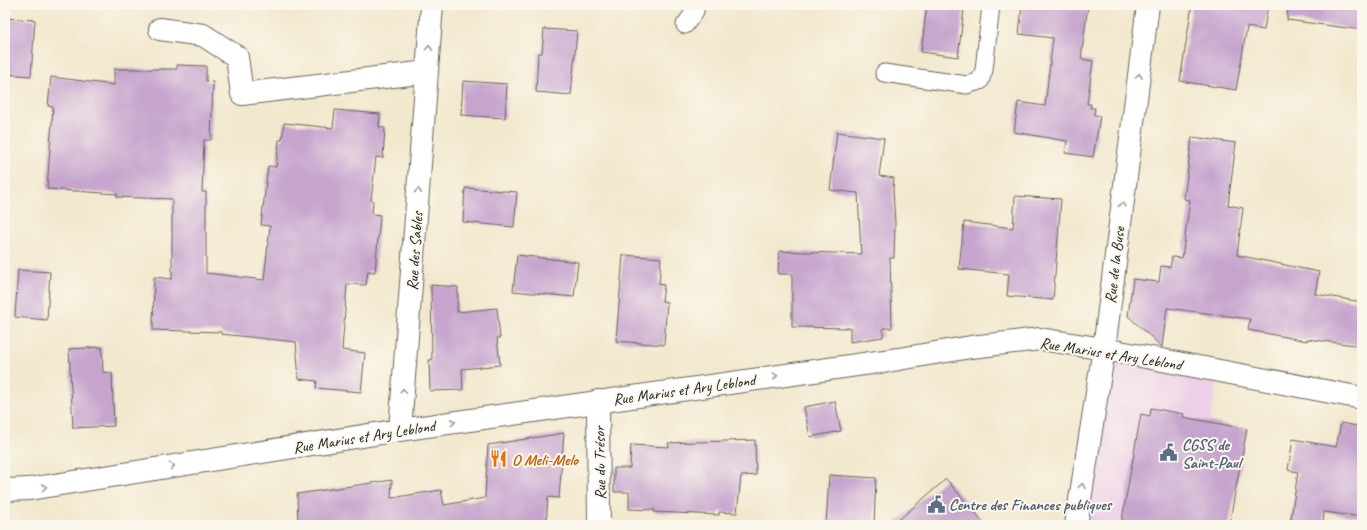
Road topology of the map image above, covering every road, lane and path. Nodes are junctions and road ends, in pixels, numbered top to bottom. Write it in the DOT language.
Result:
graph roads {
  1 [pos="432,5"];
  2 [pos="696,5"];
  3 [pos="991,5"];
  4 [pos="1148,5"];
  5 [pos="685,25"];
  6 [pos="160,29"];
  7 [pos="427,72"];
  8 [pos="884,73"];
  9 [pos="1104,349"];
  10 [pos="1362,398"];
  11 [pos="598,402"];
  12 [pos="400,430"];
  13 [pos="5,490"];
  14 [pos="599,525"];
  15 [pos="1076,525"];
  7 -- 1 [label="street, Rue des Sables, one-way"];
  2 -- 5 [label="lane"];
  3 -- 8 [label="lane"];
  9 -- 4 [label="street, Rue de la Buse, one-way"];
  6 -- 7 [label="street"];
  12 -- 7 [label="street, Rue des Sables, one-way"];
  9 -- 10 [label="street, Rue Marius et Ary Leblond"];
  11 -- 9 [label="street, Rue Marius et Ary Leblond, one-way"];
  15 -- 9 [label="street, Rue de la Buse, one-way"];
  12 -- 11 [label="street, Rue Marius et Ary Leblond, one-way"];
  11 -- 14 [label="street, Rue du Trésor"];
  13 -- 12 [label="street, Rue Marius et Ary Leblond, one-way"];
}
